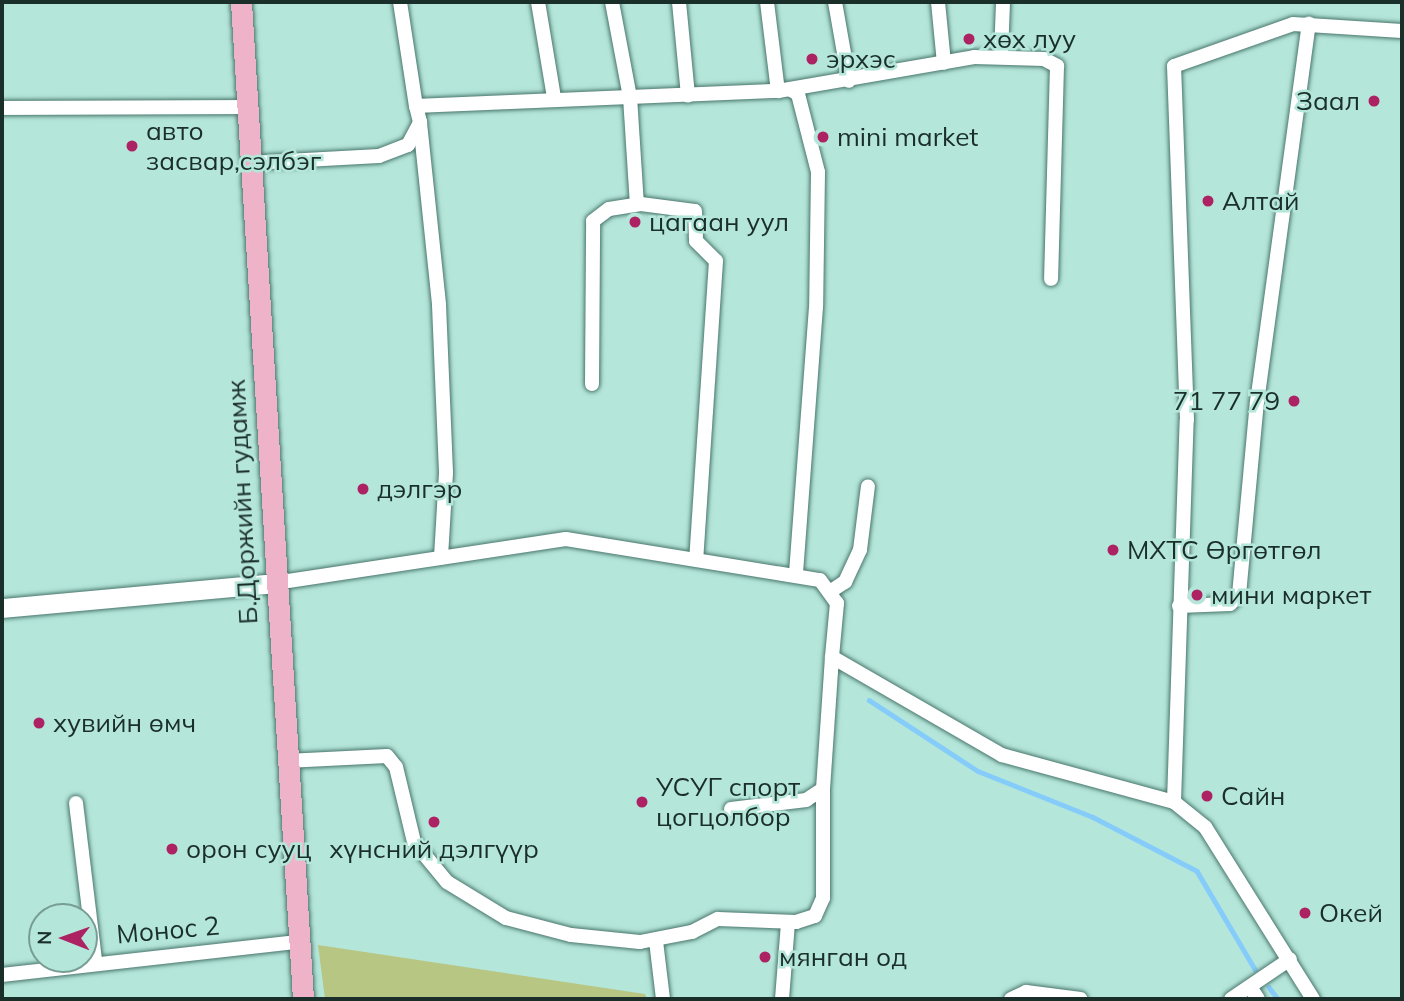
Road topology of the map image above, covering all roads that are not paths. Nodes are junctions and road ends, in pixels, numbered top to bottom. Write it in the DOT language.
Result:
graph roads {
  1 [pos="241,2"];
  2 [pos="400,2"];
  3 [pos="538,2"];
  4 [pos="612,2"];
  5 [pos="679,2"];
  6 [pos="767,2"];
  7 [pos="835,2"];
  8 [pos="938,2"];
  9 [pos="1003,2"];
  10 [pos="1309,23"];
  11 [pos="1402,31"];
  12 [pos="1001,55"];
  13 [pos="944,63"];
  14 [pos="849,81"];
  15 [pos="785,91"];
  16 [pos="688,96"];
  17 [pos="629,97"];
  18 [pos="554,98"];
  19 [pos="415,106"];
  20 [pos="247,107"];
  21 [pos="2,108"];
  22 [pos="420,122"];
  23 [pos="250,163"];
  24 [pos="637,204"];
  25 [pos="1051,279"];
  26 [pos="592,384"];
  27 [pos="868,486"];
  28 [pos="441,558"];
  29 [pos="696,559"];
  30 [pos="796,575"];
  31 [pos="275,583"];
  32 [pos="831,591"];
  33 [pos="1179,606"];
  34 [pos="2,608"];
  35 [pos="832,657"];
  36 [pos="286,761"];
  37 [pos="823,789"];
  38 [pos="1174,802"];
  39 [pos="76,803"];
  40 [pos="731,809"];
  41 [pos="88,903"];
  42 [pos="788,922"];
  43 [pos="656,941"];
  44 [pos="297,943"];
  45 [pos="1290,959"];
  46 [pos="98,961"];
  47 [pos="28,971"];
  48 [pos="2,975"];
  49 [pos="1254,993"];
  50 [pos="303,999"];
  51 [pos="663,999"];
  52 [pos="782,999"];
  53 [pos="1010,999"];
  54 [pos="1082,999"];
  55 [pos="1231,999"];
  56 [pos="1313,999"];
  1 -- 20 [label="main road, Б.Доржийн гудамж"];
  2 -- 19 [label="street"];
  3 -- 18 [label="street"];
  4 -- 17 [label="street"];
  5 -- 16 [label="street"];
  6 -- 15 [label="street"];
  7 -- 14 [label="street"];
  8 -- 13 [label="street"];
  9 -- 12 [label="street"];
  10 -- 11 [label="street"];
  10 -- 33 [label="street"];
  10 -- 33 [label="street"];
  12 -- 13 [label="street"];
  12 -- 25 [label="street"];
  13 -- 14 [label="street"];
  14 -- 15 [label="street"];
  15 -- 16 [label="street"];
  15 -- 30 [label="street"];
  16 -- 17 [label="street"];
  17 -- 18 [label="street"];
  17 -- 24 [label="street"];
  18 -- 19 [label="street"];
  19 -- 22 [label="street"];
  20 -- 21 [label="street"];
  20 -- 23 [label="main road, Б.Доржийн гудамж"];
  22 -- 23 [label="street"];
  22 -- 28 [label="street"];
  23 -- 31 [label="main road, Б.Доржийн гудамж"];
  24 -- 26 [label="street"];
  24 -- 29 [label="street"];
  27 -- 32 [label="street"];
  28 -- 29 [label="street"];
  28 -- 31 [label="street"];
  29 -- 30 [label="street"];
  30 -- 32 [label="street"];
  31 -- 34 [label="main road"];
  31 -- 36 [label="main road, Б.Доржийн гудамж"];
  32 -- 35 [label="street"];
  33 -- 38 [label="street"];
  35 -- 37 [label="street"];
  35 -- 38 [label="street"];
  36 -- 43 [label="street"];
  36 -- 44 [label="main road, Б.Доржийн гудамж"];
  37 -- 40 [label="street"];
  37 -- 42 [label="street"];
  38 -- 45 [label="street"];
  39 -- 41 [label="street"];
  42 -- 43 [label="street"];
  42 -- 52 [label="street"];
  43 -- 51 [label="street"];
  44 -- 46 [label="street, Монос 2"];
  44 -- 50 [label="main road, Б.Доржийн гудамж"];
  45 -- 49 [label="street"];
  45 -- 56 [label="street"];
  47 -- 48 [label="street, Монос 2"];
  49 -- 55 [label="street"];
  53 -- 54 [label="street"];
}
